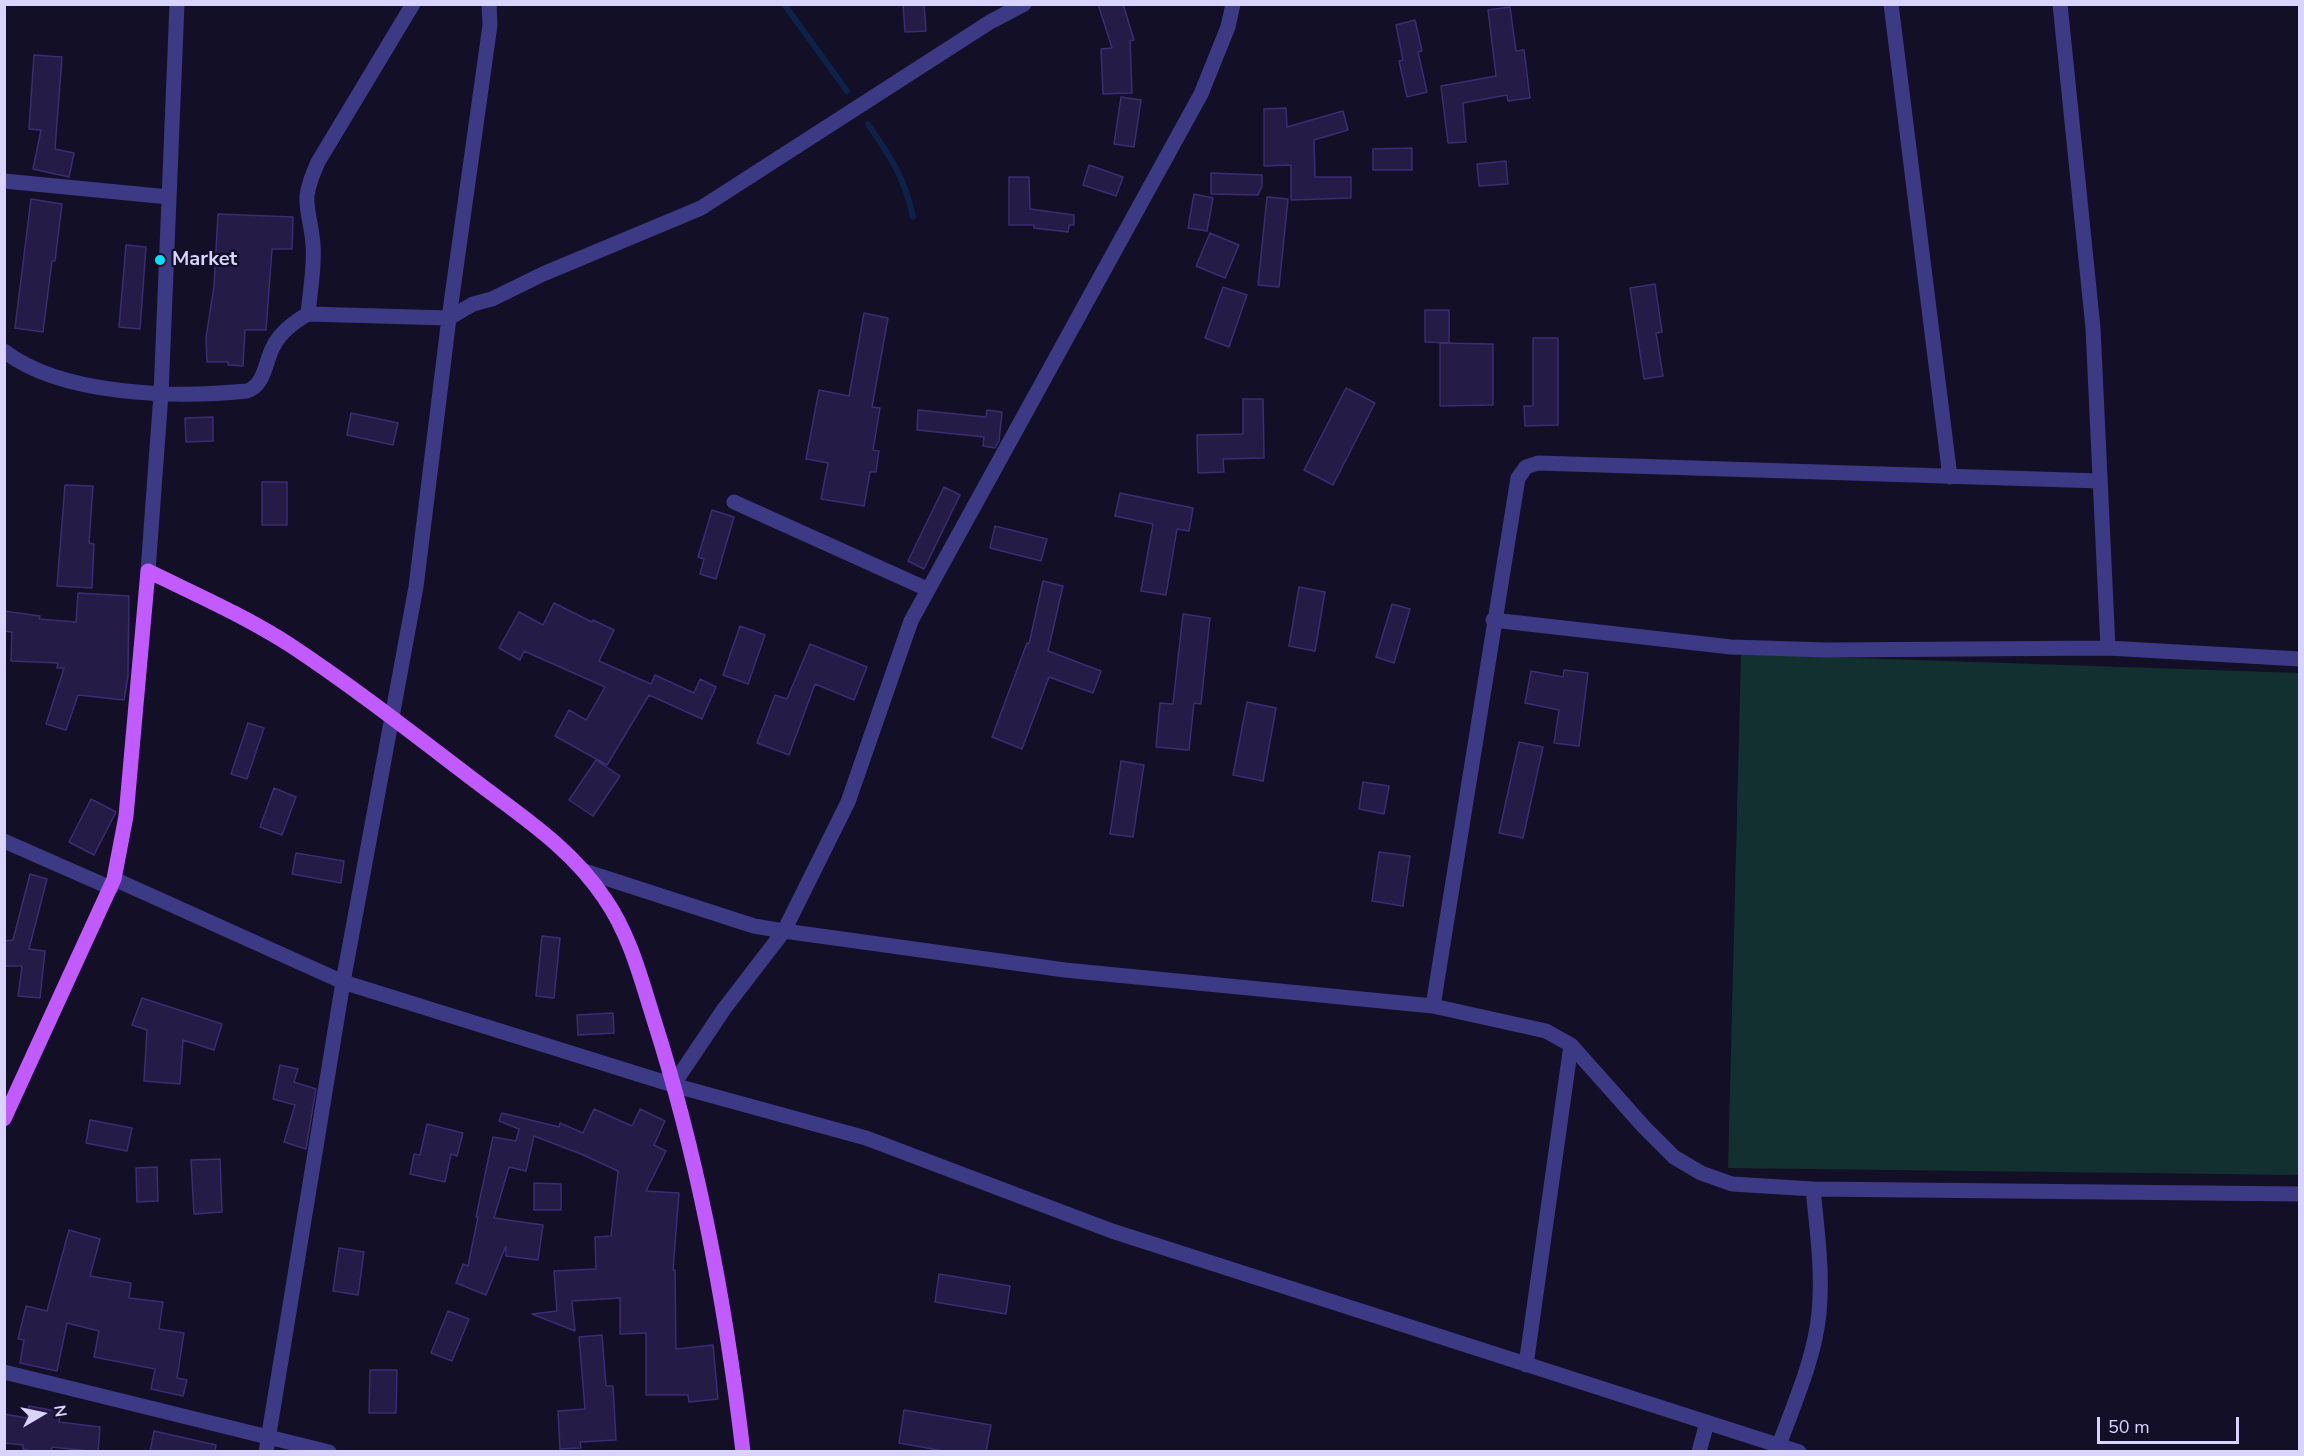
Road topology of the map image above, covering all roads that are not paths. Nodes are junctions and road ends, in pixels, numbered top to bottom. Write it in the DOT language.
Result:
graph roads {
  1 [pos="177,4"];
  2 [pos="413,4"];
  3 [pos="489,4"];
  4 [pos="1024,4"];
  5 [pos="1233,4"];
  6 [pos="1891,4"];
  7 [pos="2060,4"];
  8 [pos="4,181"];
  9 [pos="169,197"];
  10 [pos="308,314"];
  11 [pos="449,318"];
  12 [pos="4,351"];
  13 [pos="162,394"];
  14 [pos="1950,477"];
  15 [pos="2100,482"];
  16 [pos="734,502"];
  17 [pos="148,571"];
  18 [pos="927,589"];
  19 [pos="1494,620"];
  20 [pos="2108,648"];
  21 [pos="2300,659"];
  22 [pos="391,718"];
  23 [pos="4,841"];
  24 [pos="584,871"];
  25 [pos="113,884"];
  26 [pos="784,931"];
  27 [pos="343,982"];
  28 [pos="1432,1006"];
  29 [pos="1571,1045"];
  30 [pos="673,1085"];
  31 [pos="4,1119"];
  32 [pos="1813,1189"];
  33 [pos="2300,1194"];
  34 [pos="1526,1365"];
  35 [pos="4,1372"];
  36 [pos="1707,1422"];
  37 [pos="267,1445"];
  38 [pos="1779,1445"];
  39 [pos="329,1452"];
  40 [pos="743,1452"];
  41 [pos="1699,1452"];
  42 [pos="1799,1452"];
  1 -- 9 [label="street"];
  2 -- 10 [label="street"];
  3 -- 11 [label="street"];
  4 -- 11 [label="street"];
  5 -- 18 [label="street"];
  6 -- 14 [label="street"];
  7 -- 15 [label="street"];
  8 -- 9 [label="street"];
  9 -- 13 [label="street"];
  10 -- 11 [label="street"];
  10 -- 13 [label="street"];
  11 -- 22 [label="street"];
  12 -- 13 [label="street"];
  13 -- 17 [label="street"];
  14 -- 15 [label="street"];
  14 -- 19 [label="street"];
  15 -- 20 [label="street"];
  16 -- 18 [label="street"];
  17 -- 22 [label="main road"];
  17 -- 25 [label="main road"];
  18 -- 26 [label="street"];
  19 -- 20 [label="street"];
  19 -- 28 [label="street"];
  20 -- 21 [label="street"];
  22 -- 24 [label="main road"];
  22 -- 27 [label="street"];
  23 -- 25 [label="street"];
  24 -- 26 [label="street"];
  24 -- 30 [label="main road"];
  25 -- 27 [label="street"];
  25 -- 31 [label="main road"];
  26 -- 28 [label="street"];
  26 -- 30 [label="street"];
  27 -- 30 [label="street"];
  27 -- 37 [label="street"];
  28 -- 29 [label="street"];
  29 -- 32 [label="street"];
  29 -- 34 [label="street"];
  30 -- 34 [label="street"];
  30 -- 40 [label="main road"];
  32 -- 33 [label="street"];
  32 -- 38 [label="street"];
  34 -- 36 [label="street"];
  35 -- 37 [label="street"];
  36 -- 38 [label="street"];
  36 -- 41 [label="street"];
  37 -- 39 [label="street"];
  38 -- 42 [label="street"];
}
